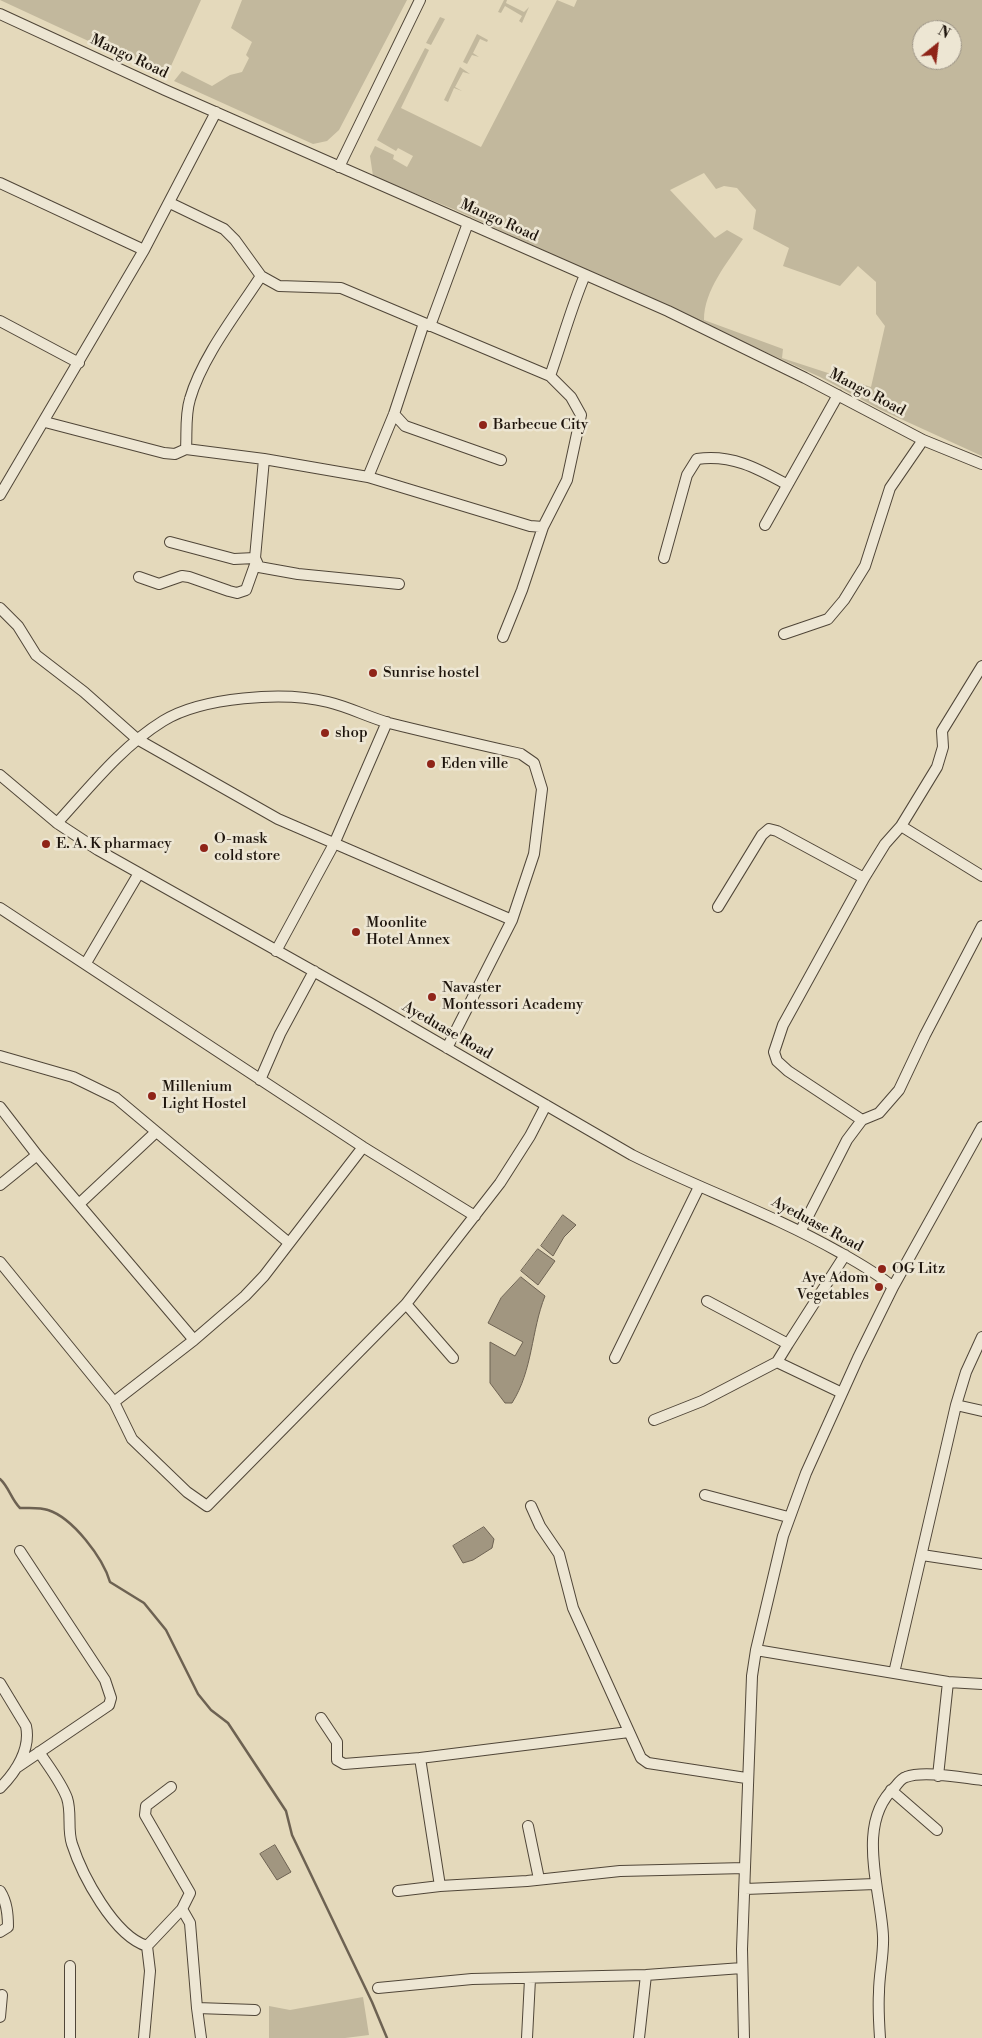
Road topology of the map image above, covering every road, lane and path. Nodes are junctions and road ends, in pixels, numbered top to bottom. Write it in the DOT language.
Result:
graph roads {
  1 [pos="420,0"];
  2 [pos="0,14"];
  3 [pos="216,112"];
  4 [pos="339,167"];
  5 [pos="0,184"];
  6 [pos="170,203"];
  7 [pos="468,223"];
  8 [pos="144,250"];
  9 [pos="585,275"];
  10 [pos="260,276"];
  11 [pos="0,321"];
  12 [pos="427,325"];
  13 [pos="79,363"];
  14 [pos="550,376"];
  15 [pos="838,395"];
  16 [pos="394,414"];
  17 [pos="45,422"];
  18 [pos="923,440"];
  19 [pos="186,449"];
  20 [pos="264,459"];
  21 [pos="501,460"];
  22 [pos="982,464"];
  23 [pos="368,477"];
  24 [pos="786,484"];
  25 [pos="0,495"];
  26 [pos="765,525"];
  27 [pos="543,527"];
  28 [pos="170,542"];
  29 [pos="664,558"];
  30 [pos="255,560"];
  31 [pos="139,577"];
  32 [pos="398,584"];
  33 [pos="0,608"];
  34 [pos="784,634"];
  35 [pos="503,637"];
  36 [pos="982,666"];
  37 [pos="387,722"];
  38 [pos="137,739"];
  39 [pos="0,775"];
  40 [pos="57,823"];
  41 [pos="901,826"];
  42 [pos="334,844"];
  43 [pos="139,873"];
  44 [pos="982,876"];
  45 [pos="864,878"];
  46 [pos="718,906"];
  47 [pos="0,908"];
  48 [pos="512,920"];
  49 [pos="982,926"];
  50 [pos="276,950"];
  51 [pos="86,962"];
  52 [pos="314,971"];
  53 [pos="447,1048"];
  54 [pos="0,1056"];
  55 [pos="260,1080"];
  56 [pos="546,1105"];
  57 [pos="0,1107"];
  58 [pos="862,1120"];
  59 [pos="982,1128"];
  60 [pos="156,1132"];
  61 [pos="363,1147"];
  62 [pos="37,1156"];
  63 [pos="0,1186"];
  64 [pos="699,1187"];
  65 [pos="79,1204"];
  66 [pos="476,1216"];
  67 [pos="801,1230"];
  68 [pos="288,1243"];
  69 [pos="845,1255"];
  70 [pos="0,1262"];
  71 [pos="893,1287"];
  72 [pos="708,1301"];
  73 [pos="406,1304"];
  74 [pos="982,1337"];
  75 [pos="194,1340"];
  76 [pos="788,1344"];
  77 [pos="453,1358"];
  78 [pos="615,1358"];
  79 [pos="777,1362"];
  80 [pos="842,1393"];
  81 [pos="114,1402"];
  82 [pos="956,1405"];
  83 [pos="982,1411"];
  84 [pos="654,1420"];
  85 [pos="705,1495"];
  86 [pos="530,1506"];
  87 [pos="788,1516"];
  88 [pos="20,1551"];
  89 [pos="922,1555"];
  90 [pos="982,1564"];
  91 [pos="756,1650"];
  92 [pos="894,1673"];
  93 [pos="948,1682"];
  94 [pos="0,1683"];
  95 [pos="982,1684"];
  96 [pos="321,1718"];
  97 [pos="629,1732"];
  98 [pos="40,1752"];
  99 [pos="420,1758"];
  100 [pos="16,1768"];
  101 [pos="938,1776"];
  102 [pos="746,1778"];
  103 [pos="982,1780"];
  104 [pos="171,1786"];
  105 [pos="0,1788"];
  106 [pos="891,1790"];
  107 [pos="528,1826"];
  108 [pos="937,1830"];
  109 [pos="745,1868"];
  110 [pos="539,1879"];
  111 [pos="874,1884"];
  112 [pos="440,1886"];
  113 [pos="745,1889"];
  114 [pos="0,1891"];
  115 [pos="398,1891"];
  116 [pos="182,1910"];
  117 [pos="0,1932"];
  118 [pos="147,1946"];
  119 [pos="70,1966"];
  120 [pos="742,1968"];
  121 [pos="646,1975"];
  122 [pos="530,1979"];
  123 [pos="378,1988"];
  124 [pos="2,1995"];
  125 [pos="197,2008"];
  126 [pos="255,2010"];
  127 [pos="0,2017"];
  128 [pos="70,2038"];
  129 [pos="144,2038"];
  130 [pos="201,2038"];
  131 [pos="527,2038"];
  132 [pos="639,2038"];
  133 [pos="744,2038"];
  134 [pos="880,2038"];
  1 -- 4 [label="street"];
  2 -- 3 [label="street, Mango Road"];
  3 -- 4 [label="street, Mango Road"];
  3 -- 6 [label="street"];
  4 -- 7 [label="street, Mango Road"];
  5 -- 8 [label="street"];
  6 -- 8 [label="street"];
  6 -- 10 [label="street"];
  7 -- 9 [label="street, Mango Road"];
  7 -- 12 [label="street"];
  8 -- 13 [label="street"];
  9 -- 14 [label="street"];
  9 -- 15 [label="street, Mango Road"];
  10 -- 12 [label="street"];
  10 -- 19 [label="street"];
  11 -- 13 [label="street"];
  12 -- 14 [label="street"];
  12 -- 16 [label="street"];
  13 -- 17 [label="street"];
  14 -- 27 [label="street"];
  15 -- 18 [label="street, Mango Road"];
  15 -- 24 [label="street"];
  16 -- 21 [label="street"];
  16 -- 23 [label="street"];
  17 -- 19 [label="street"];
  17 -- 25 [label="street"];
  18 -- 22 [label="street, Mango Road"];
  18 -- 34 [label="street"];
  19 -- 20 [label="street"];
  20 -- 23 [label="street"];
  20 -- 30 [label="street"];
  23 -- 27 [label="street"];
  24 -- 26 [label="street"];
  24 -- 29 [label="street"];
  27 -- 35 [label="street"];
  28 -- 30 [label="street"];
  30 -- 31 [label="street"];
  30 -- 32 [label="street"];
  33 -- 38 [label="street"];
  36 -- 41 [label="street"];
  37 -- 38 [label="street"];
  37 -- 42 [label="street"];
  37 -- 48 [label="street"];
  38 -- 40 [label="street"];
  38 -- 42 [label="street"];
  39 -- 40 [label="street, Ayeduase Road"];
  40 -- 43 [label="street, Ayeduase Road"];
  41 -- 44 [label="street"];
  41 -- 45 [label="street"];
  42 -- 48 [label="street"];
  42 -- 50 [label="street"];
  43 -- 50 [label="street, Ayeduase Road"];
  43 -- 51 [label="street"];
  45 -- 46 [label="street"];
  45 -- 58 [label="street"];
  47 -- 51 [label="street"];
  48 -- 53 [label="street"];
  49 -- 58 [label="street"];
  50 -- 52 [label="street, Ayeduase Road"];
  51 -- 55 [label="street"];
  52 -- 53 [label="street, Ayeduase Road"];
  52 -- 55 [label="street"];
  53 -- 56 [label="street, Ayeduase Road"];
  54 -- 60 [label="street"];
  55 -- 61 [label="street"];
  56 -- 64 [label="street, Ayeduase Road"];
  56 -- 66 [label="street"];
  57 -- 62 [label="street"];
  58 -- 67 [label="street"];
  59 -- 71 [label="street"];
  60 -- 65 [label="street"];
  60 -- 68 [label="street"];
  61 -- 66 [label="street"];
  61 -- 68 [label="street"];
  62 -- 63 [label="street"];
  62 -- 65 [label="street"];
  64 -- 67 [label="street, Ayeduase Road"];
  64 -- 78 [label="street"];
  65 -- 75 [label="street"];
  66 -- 73 [label="street"];
  67 -- 69 [label="street, Ayeduase Road"];
  68 -- 75 [label="street"];
  69 -- 71 [label="street, Ayeduase Road"];
  69 -- 76 [label="street"];
  70 -- 81 [label="street"];
  71 -- 80 [label="street"];
  72 -- 76 [label="street"];
  73 -- 77 [label="street"];
  73 -- 81 [label="street"];
  74 -- 82 [label="street"];
  75 -- 81 [label="street"];
  76 -- 79 [label="street"];
  79 -- 80 [label="street"];
  79 -- 84 [label="street"];
  80 -- 87 [label="street"];
  82 -- 83 [label="street"];
  82 -- 89 [label="street"];
  85 -- 87 [label="street"];
  86 -- 97 [label="street"];
  87 -- 91 [label="street"];
  88 -- 98 [label="street"];
  89 -- 90 [label="street"];
  89 -- 92 [label="street"];
  91 -- 92 [label="street"];
  91 -- 102 [label="street"];
  92 -- 93 [label="street"];
  93 -- 95 [label="street"];
  93 -- 101 [label="street"];
  94 -- 100 [label="street"];
  96 -- 99 [label="street"];
  97 -- 99 [label="street"];
  97 -- 102 [label="street"];
  98 -- 100 [label="street"];
  98 -- 118 [label="street"];
  99 -- 112 [label="street"];
  100 -- 105 [label="street"];
  101 -- 103 [label="street"];
  101 -- 106 [label="street"];
  102 -- 109 [label="street"];
  104 -- 116 [label="street"];
  106 -- 108 [label="street"];
  106 -- 111 [label="street"];
  107 -- 110 [label="street"];
  109 -- 110 [label="street"];
  109 -- 113 [label="street"];
  110 -- 112 [label="street"];
  111 -- 113 [label="street"];
  111 -- 134 [label="street"];
  112 -- 115 [label="street"];
  113 -- 120 [label="street"];
  114 -- 117 [label="street"];
  116 -- 118 [label="street"];
  116 -- 125 [label="street"];
  118 -- 129 [label="street"];
  119 -- 128 [label="street"];
  120 -- 121 [label="street"];
  120 -- 133 [label="street"];
  121 -- 122 [label="street"];
  121 -- 132 [label="street"];
  122 -- 123 [label="street"];
  122 -- 131 [label="street"];
  124 -- 127 [label="street"];
  125 -- 126 [label="street"];
  125 -- 130 [label="street"];
}
